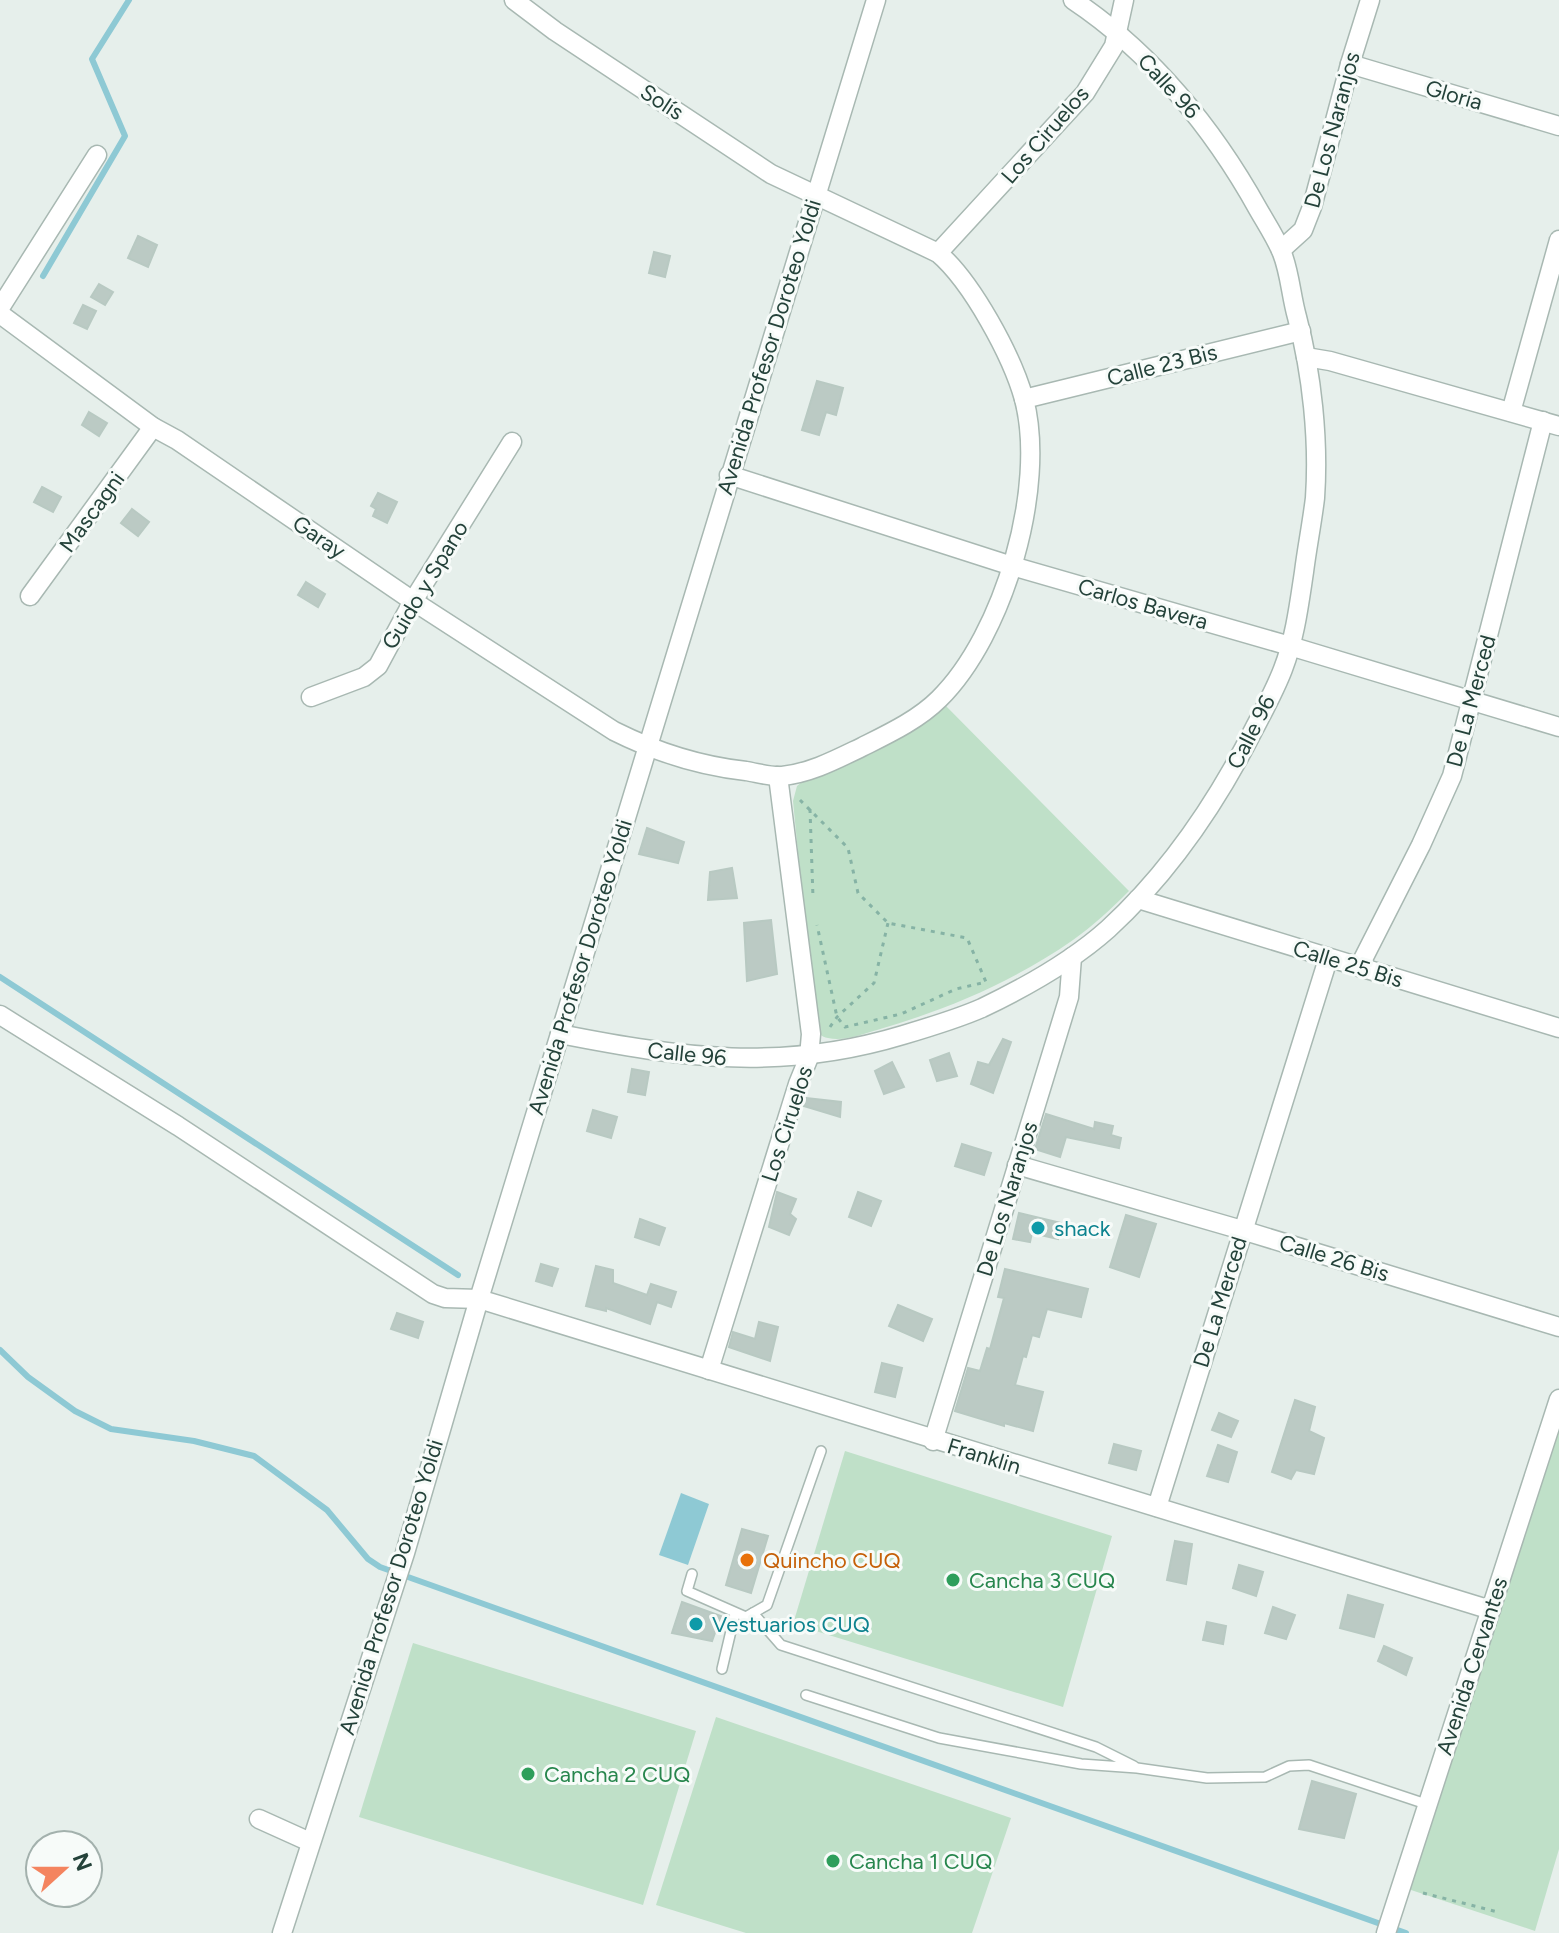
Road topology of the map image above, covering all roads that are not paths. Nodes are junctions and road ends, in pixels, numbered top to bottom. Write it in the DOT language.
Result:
graph roads {
  1 [pos="514,0"];
  2 [pos="876,0"];
  3 [pos="1073,0"];
  4 [pos="1124,0"];
  5 [pos="1370,0"];
  6 [pos="1116,32"];
  7 [pos="1350,64"];
  8 [pos="1559,126"];
  9 [pos="97,155"];
  10 [pos="817,194"];
  11 [pos="1559,240"];
  12 [pos="1281,250"];
  13 [pos="938,253"];
  14 [pos="0,311"];
  15 [pos="1301,331"];
  16 [pos="1306,357"];
  17 [pos="1024,399"];
  18 [pos="1511,412"];
  19 [pos="1551,423"];
  20 [pos="153,427"];
  21 [pos="512,442"];
  22 [pos="729,475"];
  23 [pos="1012,566"];
  24 [pos="30,596"];
  25 [pos="413,601"];
  26 [pos="1290,646"];
  27 [pos="311,697"];
  28 [pos="1471,701"];
  29 [pos="1559,727"];
  30 [pos="647,747"];
  31 [pos="780,782"];
  32 [pos="1138,899"];
  33 [pos="1072,957"];
  34 [pos="1328,959"];
  35 [pos="1359,967"];
  36 [pos="0,1015"];
  37 [pos="1559,1028"];
  38 [pos="560,1034"];
  39 [pos="809,1057"];
  40 [pos="1017,1165"];
  41 [pos="1242,1230"];
  42 [pos="479,1299"];
  43 [pos="1559,1327"];
  44 [pos="709,1370"];
  45 [pos="1559,1399"];
  46 [pos="933,1441"];
  47 [pos="821,1451"];
  48 [pos="1157,1507"];
  49 [pos="692,1574"];
  50 [pos="1491,1610"];
  51 [pos="753,1613"];
  52 [pos="735,1614"];
  53 [pos="722,1669"];
  54 [pos="806,1695"];
  55 [pos="1137,1768"];
  56 [pos="1426,1804"];
  57 [pos="259,1819"];
  58 [pos="310,1842"];
  59 [pos="1387,1931"];
  60 [pos="282,1933"];
  1 -- 10 [label="street, Solís"];
  2 -- 10 [label="street, Avenida Profesor Doroteo Yoldi"];
  3 -- 6 [label="street, Calle 96"];
  4 -- 6 [label="street, Los Ciruelos"];
  5 -- 7 [label="street, De Los Naranjos"];
  6 -- 12 [label="street, Calle 96"];
  6 -- 13 [label="street, Los Ciruelos"];
  7 -- 8 [label="street, Gloria"];
  7 -- 12 [label="street, De Los Naranjos"];
  9 -- 14 [label="street"];
  10 -- 13 [label="street, Solís"];
  10 -- 22 [label="street, Avenida Profesor Doroteo Yoldi"];
  11 -- 18 [label="street"];
  12 -- 15 [label="street, Calle 96"];
  13 -- 17 [label="street"];
  14 -- 20 [label="street, Garay"];
  15 -- 16 [label="street, Calle 96"];
  15 -- 17 [label="street, Calle 23 Bis"];
  16 -- 18 [label="street"];
  16 -- 26 [label="street, Calle 96"];
  17 -- 23 [label="street"];
  18 -- 19 [label="street"];
  19 -- 28 [label="street, De La Merced"];
  20 -- 24 [label="street, Mascagni"];
  20 -- 25 [label="street, Garay"];
  21 -- 25 [label="street, Guido y Spano"];
  22 -- 23 [label="street, Carlos Bavera"];
  22 -- 30 [label="street, Avenida Profesor Doroteo Yoldi"];
  23 -- 26 [label="street, Carlos Bavera"];
  23 -- 31 [label="street"];
  25 -- 27 [label="street, Guido y Spano"];
  25 -- 30 [label="street, Garay"];
  26 -- 28 [label="street, Carlos Bavera"];
  26 -- 32 [label="street, Calle 96"];
  28 -- 29 [label="street, Carlos Bavera"];
  28 -- 35 [label="street, De La Merced"];
  30 -- 31 [label="street, Garay"];
  30 -- 38 [label="street, Avenida Profesor Doroteo Yoldi"];
  31 -- 39 [label="street, Los Ciruelos"];
  32 -- 33 [label="street, Calle 96"];
  32 -- 34 [label="street, Calle 25 Bis"];
  33 -- 39 [label="street, Calle 96"];
  33 -- 40 [label="street, De Los Naranjos"];
  34 -- 35 [label="street, Calle 25 Bis"];
  34 -- 41 [label="street, De La Merced"];
  35 -- 37 [label="street, Calle 25 Bis"];
  36 -- 42 [label="street, Franklin"];
  38 -- 39 [label="street, Calle 96"];
  38 -- 42 [label="street, Avenida Profesor Doroteo Yoldi"];
  39 -- 44 [label="street, Los Ciruelos"];
  40 -- 41 [label="street, Calle 26 Bis"];
  40 -- 46 [label="street, De Los Naranjos"];
  41 -- 43 [label="street, Calle 26 Bis"];
  41 -- 48 [label="street, De La Merced"];
  42 -- 44 [label="street, Franklin"];
  42 -- 58 [label="street, Avenida Profesor Doroteo Yoldi"];
  44 -- 46 [label="street, Franklin"];
  45 -- 50 [label="street, Avenida Cervantes"];
  46 -- 48 [label="street, Franklin"];
  47 -- 51 [label="lane"];
  48 -- 50 [label="street, Franklin"];
  49 -- 52 [label="lane"];
  50 -- 56 [label="street, Avenida Cervantes"];
  51 -- 52 [label="lane"];
  51 -- 55 [label="lane"];
  52 -- 53 [label="lane"];
  54 -- 55 [label="lane"];
  55 -- 56 [label="lane"];
  56 -- 59 [label="street, Avenida Cervantes"];
  57 -- 58 [label="street"];
  58 -- 60 [label="street, Avenida Profesor Doroteo Yoldi"];
}
